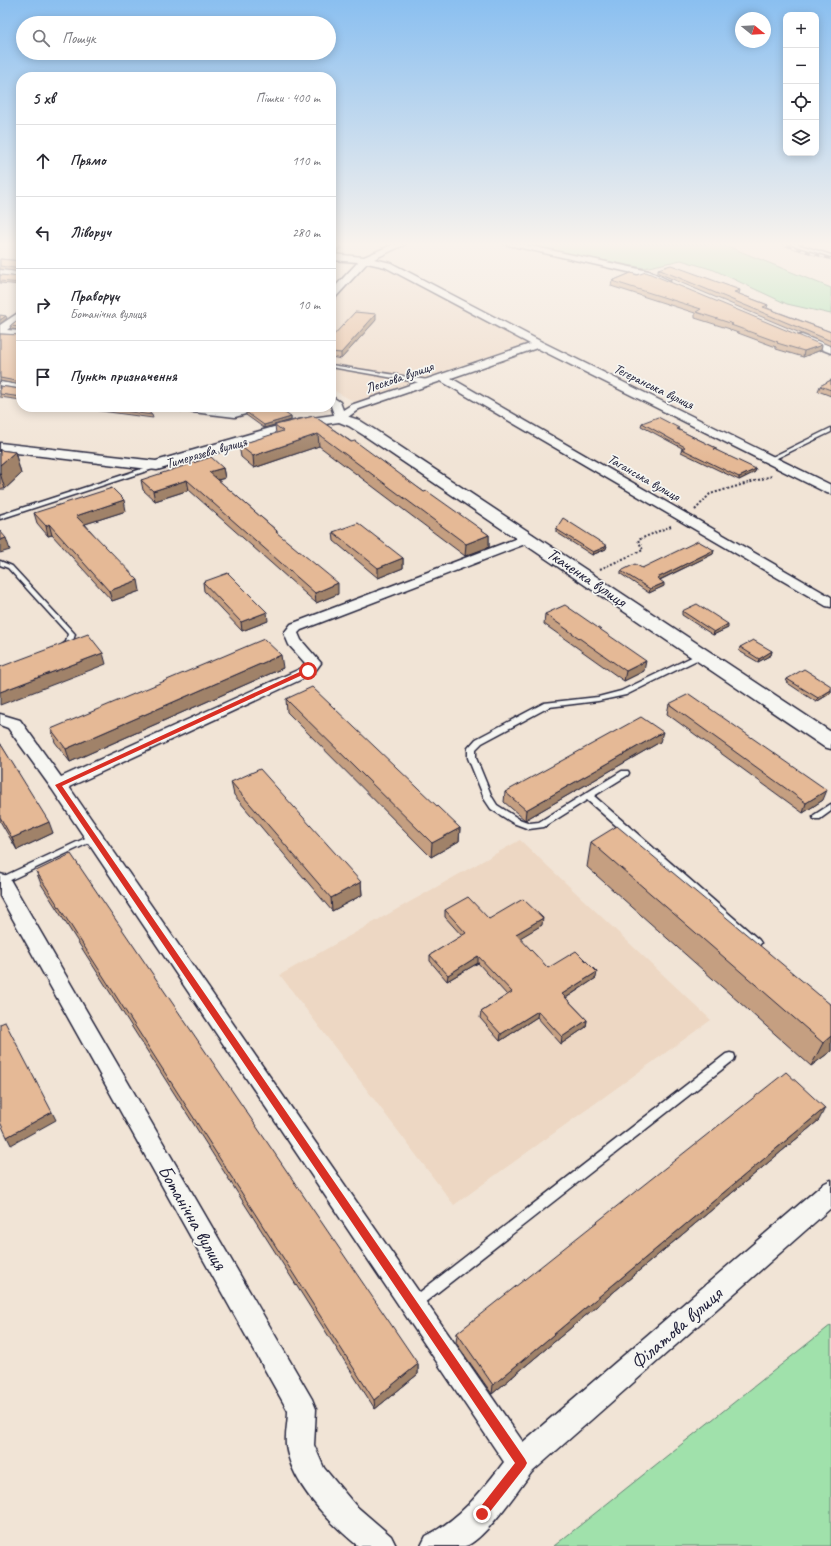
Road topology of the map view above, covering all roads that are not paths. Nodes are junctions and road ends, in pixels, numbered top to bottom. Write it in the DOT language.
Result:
graph roads {
  1 [pos="485,316"];
  2 [pos="16,318"];
  3 [pos="0,331"];
  4 [pos="16,333"];
  5 [pos="795,335"];
  6 [pos="538,344"];
  7 [pos="831,350"];
  8 [pos="336,367"];
  9 [pos="442,377"];
  10 [pos="428,382"];
  11 [pos="0,385"];
  12 [pos="16,387"];
  13 [pos="336,404"];
  14 [pos="218,412"];
  15 [pos="242,412"];
  16 [pos="340,418"];
  17 [pos="831,430"];
  18 [pos="0,447"];
  19 [pos="771,459"];
  20 [pos="157,466"];
  21 [pos="831,490"];
  22 [pos="0,517"];
  23 [pos="528,538"];
  24 [pos="0,563"];
  25 [pos="831,603"];
  26 [pos="58,650"];
  27 [pos="702,655"];
  28 [pos="0,719"];
  29 [pos="831,742"];
  30 [pos="625,773"];
  31 [pos="58,785"];
  32 [pos="588,796"];
  33 [pos="831,807"];
  34 [pos="817,817"];
  35 [pos="94,836"];
  36 [pos="0,880"];
  37 [pos="766,951"];
  38 [pos="730,1057"];
  39 [pos="831,1192"];
  40 [pos="413,1305"];
  41 [pos="521,1463"];
  42 [pos="381,1546"];
  43 [pos="436,1546"];
  1 -- 6 [label="street, Тегеранська вулиця"];
  2 -- 3 [label="street"];
  3 -- 4 [label="street"];
  5 -- 7 [label="street"];
  6 -- 9 [label="street, Лескова вулиця"];
  6 -- 19 [label="street, Тегеранська вулиця"];
  8 -- 10 [label="lane"];
  9 -- 10 [label="street, Лескова вулиця"];
  9 -- 25 [label="street, Таганська вулиця"];
  10 -- 16 [label="street, Лескова вулиця"];
  11 -- 12 [label="street"];
  13 -- 16 [label="street"];
  14 -- 15 [label="street"];
  16 -- 20 [label="street, Тимерязєва вулиця"];
  16 -- 23 [label="street, Ткаченка вулиця"];
  17 -- 19 [label="lane"];
  18 -- 20 [label="street, Тимерязєва вулиця"];
  19 -- 21 [label="street, Тегеранська вулиця"];
  20 -- 22 [label="lane"];
  23 -- 27 [label="street, Ткаченка вулиця"];
  23 -- 31 [label="street"];
  24 -- 26 [label="lane"];
  27 -- 29 [label="street, Ткаченка вулиця"];
  27 -- 32 [label="lane"];
  28 -- 31 [label="street"];
  30 -- 32 [label="lane"];
  31 -- 35 [label="street"];
  32 -- 37 [label="lane"];
  33 -- 34 [label="lane"];
  35 -- 36 [label="lane"];
  35 -- 40 [label="street"];
  36 -- 42 [label="street, Ботанічна вулиця"];
  38 -- 40 [label="lane"];
  39 -- 41 [label="street, Філатова вулиця"];
  40 -- 41 [label="street"];
  41 -- 43 [label="street"];
}
